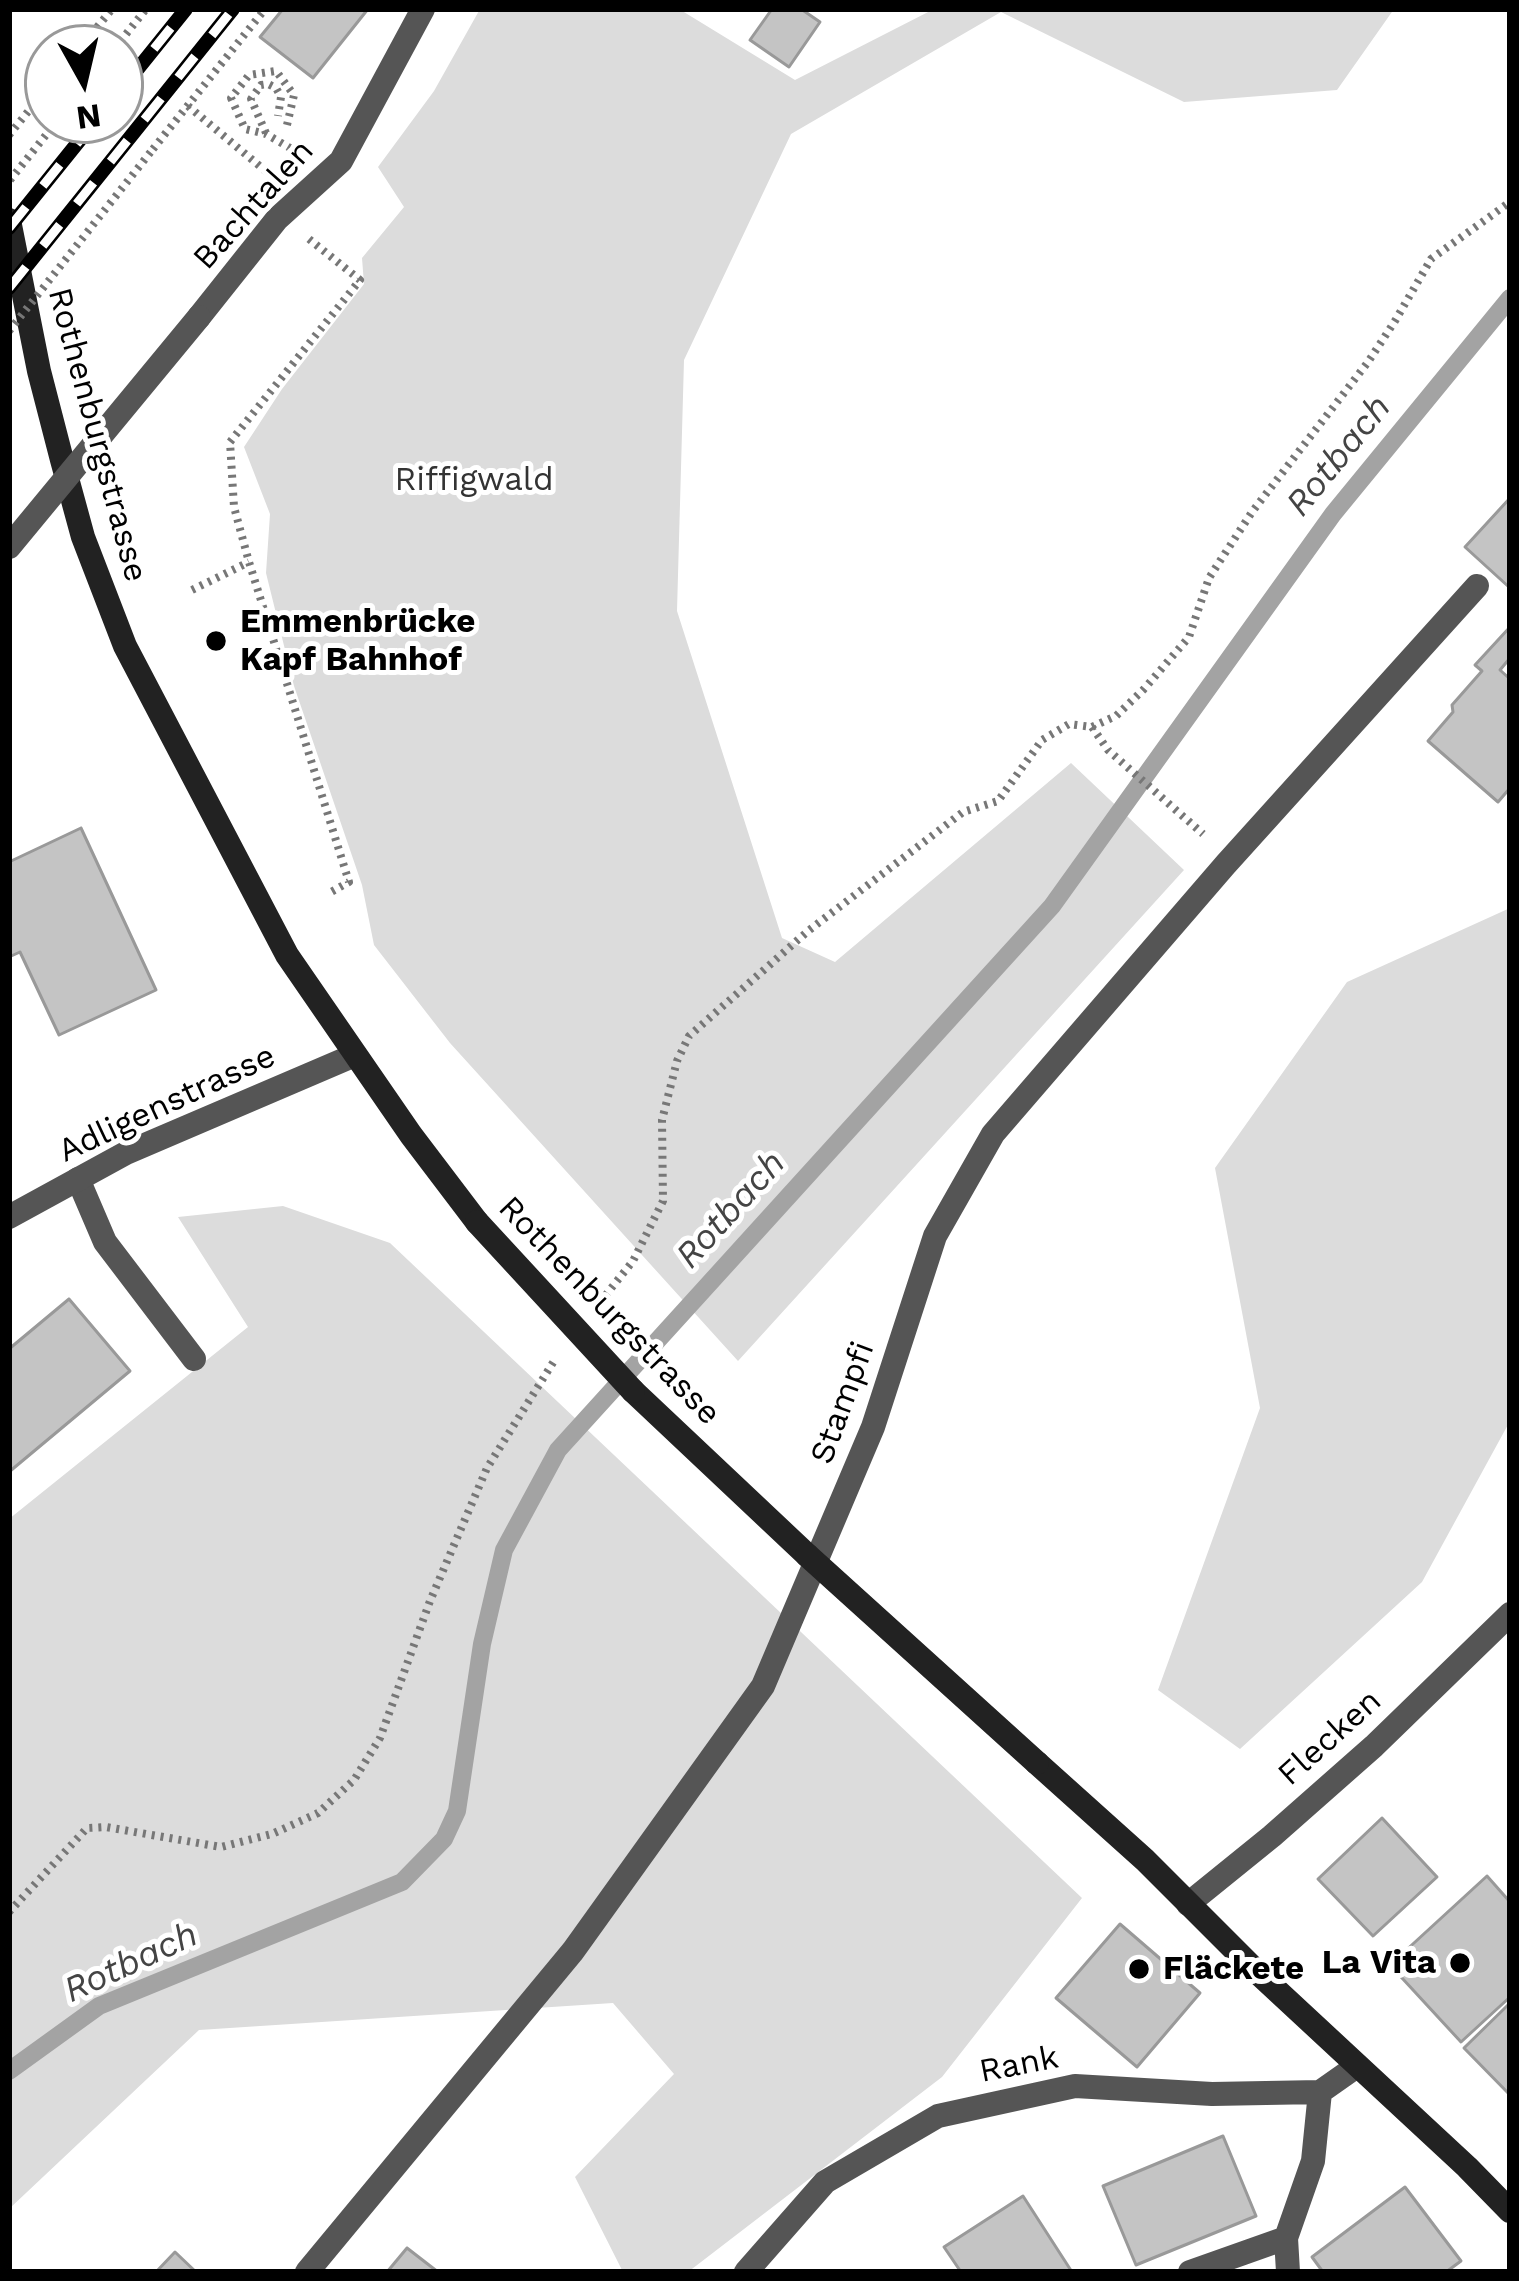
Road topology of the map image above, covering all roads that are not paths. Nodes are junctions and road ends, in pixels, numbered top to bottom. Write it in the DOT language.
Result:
graph roads {
  1 [pos="423,9"];
  2 [pos="9,220"];
  3 [pos="9,547"];
  4 [pos="1484,578"];
  5 [pos="355,1055"];
  6 [pos="78,1179"];
  7 [pos="9,1217"];
  8 [pos="194,1359"];
  9 [pos="1510,1614"];
  10 [pos="1189,1904"];
  11 [pos="1357,2066"];
  12 [pos="1320,2092"];
  13 [pos="1510,2211"];
  14 [pos="1286,2238"];
  15 [pos="307,2272"];
  16 [pos="746,2272"];
  17 [pos="1190,2272"];
  18 [pos="1288,2272"];
  1 -- 3 [label="street, Bachtalen, bridge"];
  2 -- 5 [label="main road, Rothenburgstrasse"];
  4 -- 15 [label="street, Stampfi"];
  5 -- 6 [label="street, Adligenstrasse"];
  5 -- 10 [label="main road, Rothenburgstrasse, bridge"];
  6 -- 7 [label="street, Adligenstrasse"];
  6 -- 8 [label="street"];
  9 -- 10 [label="street, Flecken"];
  10 -- 11 [label="main road, Rothenburgstrasse"];
  11 -- 12 [label="street"];
  11 -- 13 [label="main road, Rothenburgstrasse"];
  12 -- 14 [label="street"];
  12 -- 16 [label="street, Rank"];
  14 -- 17 [label="street"];
  14 -- 18 [label="street"];
}
